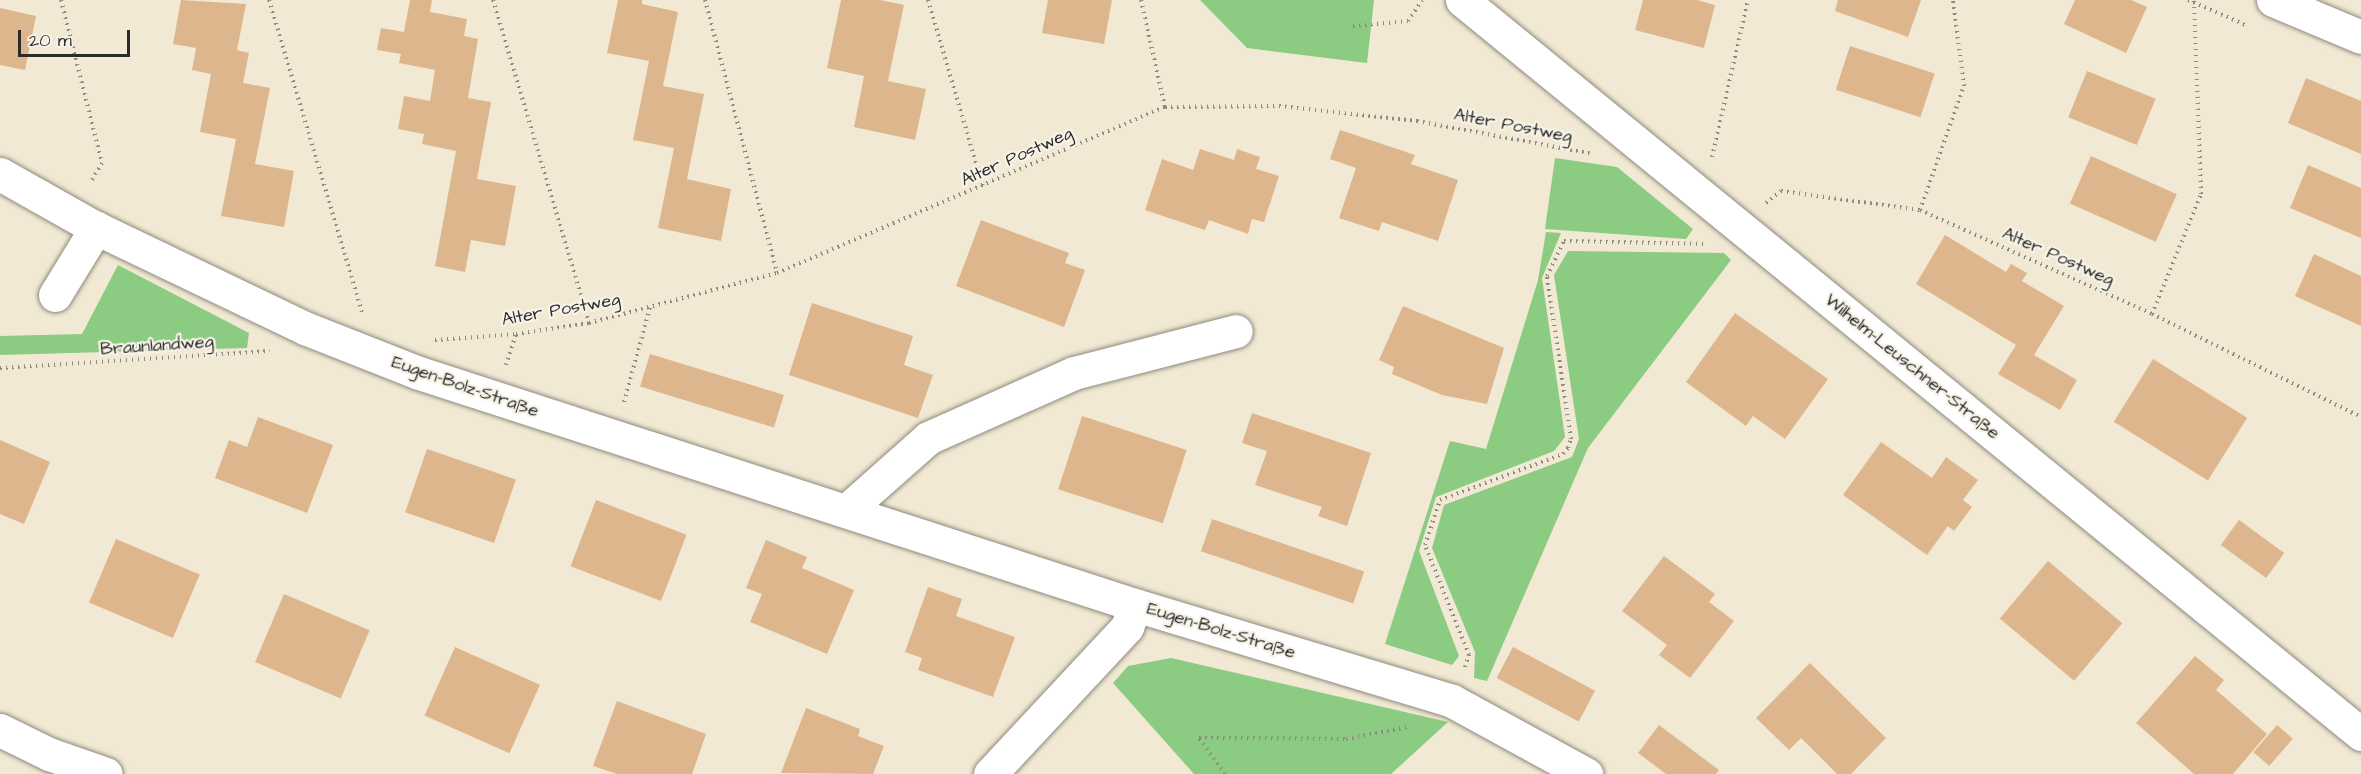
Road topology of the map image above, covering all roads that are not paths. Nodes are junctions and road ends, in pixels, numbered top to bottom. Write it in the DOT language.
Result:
graph roads {
  1 [pos="1462,0"];
  2 [pos="2273,0"];
  3 [pos="2361,37"];
  4 [pos="0,174"];
  5 [pos="84,222"];
  6 [pos="55,296"];
  7 [pos="1236,331"];
  8 [pos="847,510"];
  9 [pos="1135,605"];
  10 [pos="0,730"];
  11 [pos="2361,735"];
  12 [pos="106,774"];
  13 [pos="990,774"];
  14 [pos="1586,774"];
  1 -- 11 [label="street, Wilhelm-Leuschner-Straße"];
  2 -- 3 [label="street"];
  4 -- 5 [label="street, Eugen-Bolz-Straße"];
  5 -- 6 [label="street"];
  5 -- 8 [label="street, Eugen-Bolz-Straße"];
  7 -- 8 [label="street"];
  8 -- 9 [label="street, Eugen-Bolz-Straße"];
  9 -- 13 [label="street"];
  9 -- 14 [label="street, Eugen-Bolz-Straße"];
  10 -- 12 [label="street"];
}
